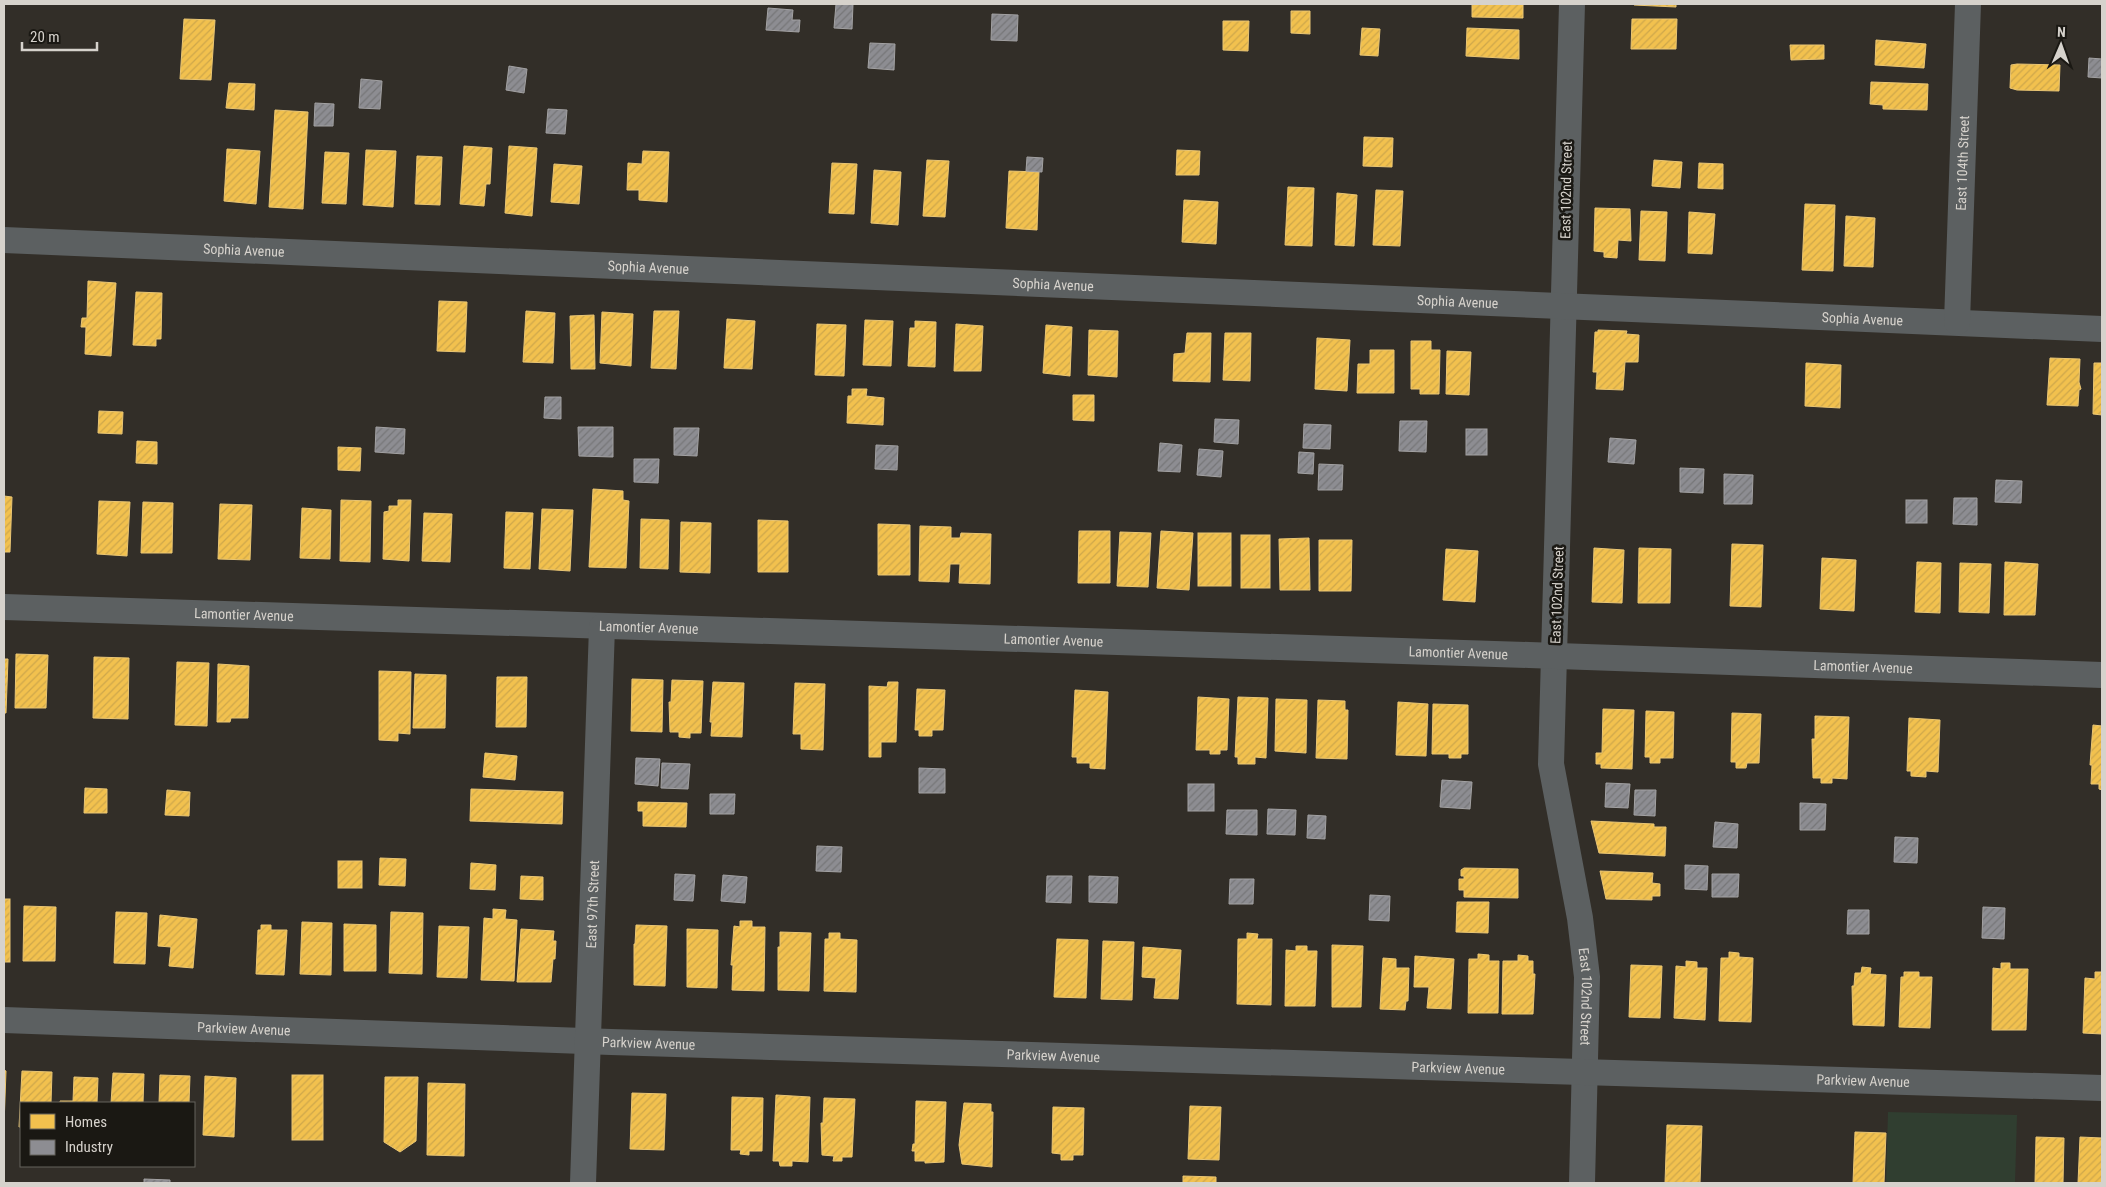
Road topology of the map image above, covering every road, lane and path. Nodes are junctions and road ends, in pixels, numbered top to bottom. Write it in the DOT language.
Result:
graph roads {
  1 [pos="1572,4"];
  2 [pos="1968,4"];
  3 [pos="4,240"];
  4 [pos="1565,306"];
  5 [pos="1957,322"];
  6 [pos="2102,329"];
  7 [pos="4,608"];
  8 [pos="602,626"];
  9 [pos="1555,656"];
  10 [pos="2102,675"];
  11 [pos="4,1020"];
  12 [pos="588,1041"];
  13 [pos="1586,1072"];
  14 [pos="2102,1088"];
  15 [pos="583,1183"];
  16 [pos="1582,1183"];
  1 -- 4 [label="street, East 102nd Street"];
  2 -- 5 [label="street, East 104th Street"];
  3 -- 4 [label="street, Sophia Avenue"];
  4 -- 5 [label="street, Sophia Avenue"];
  4 -- 9 [label="street, East 102nd Street"];
  5 -- 6 [label="street, Sophia Avenue"];
  7 -- 8 [label="street, Lamontier Avenue"];
  8 -- 9 [label="street, Lamontier Avenue"];
  8 -- 12 [label="street, East 97th Street"];
  9 -- 10 [label="street, Lamontier Avenue"];
  9 -- 13 [label="street, East 102nd Street"];
  11 -- 12 [label="street, Parkview Avenue"];
  12 -- 13 [label="street, Parkview Avenue"];
  12 -- 15 [label="street, East 97th Street"];
  13 -- 14 [label="street, Parkview Avenue"];
  13 -- 16 [label="street, East 102nd Street"];
}
